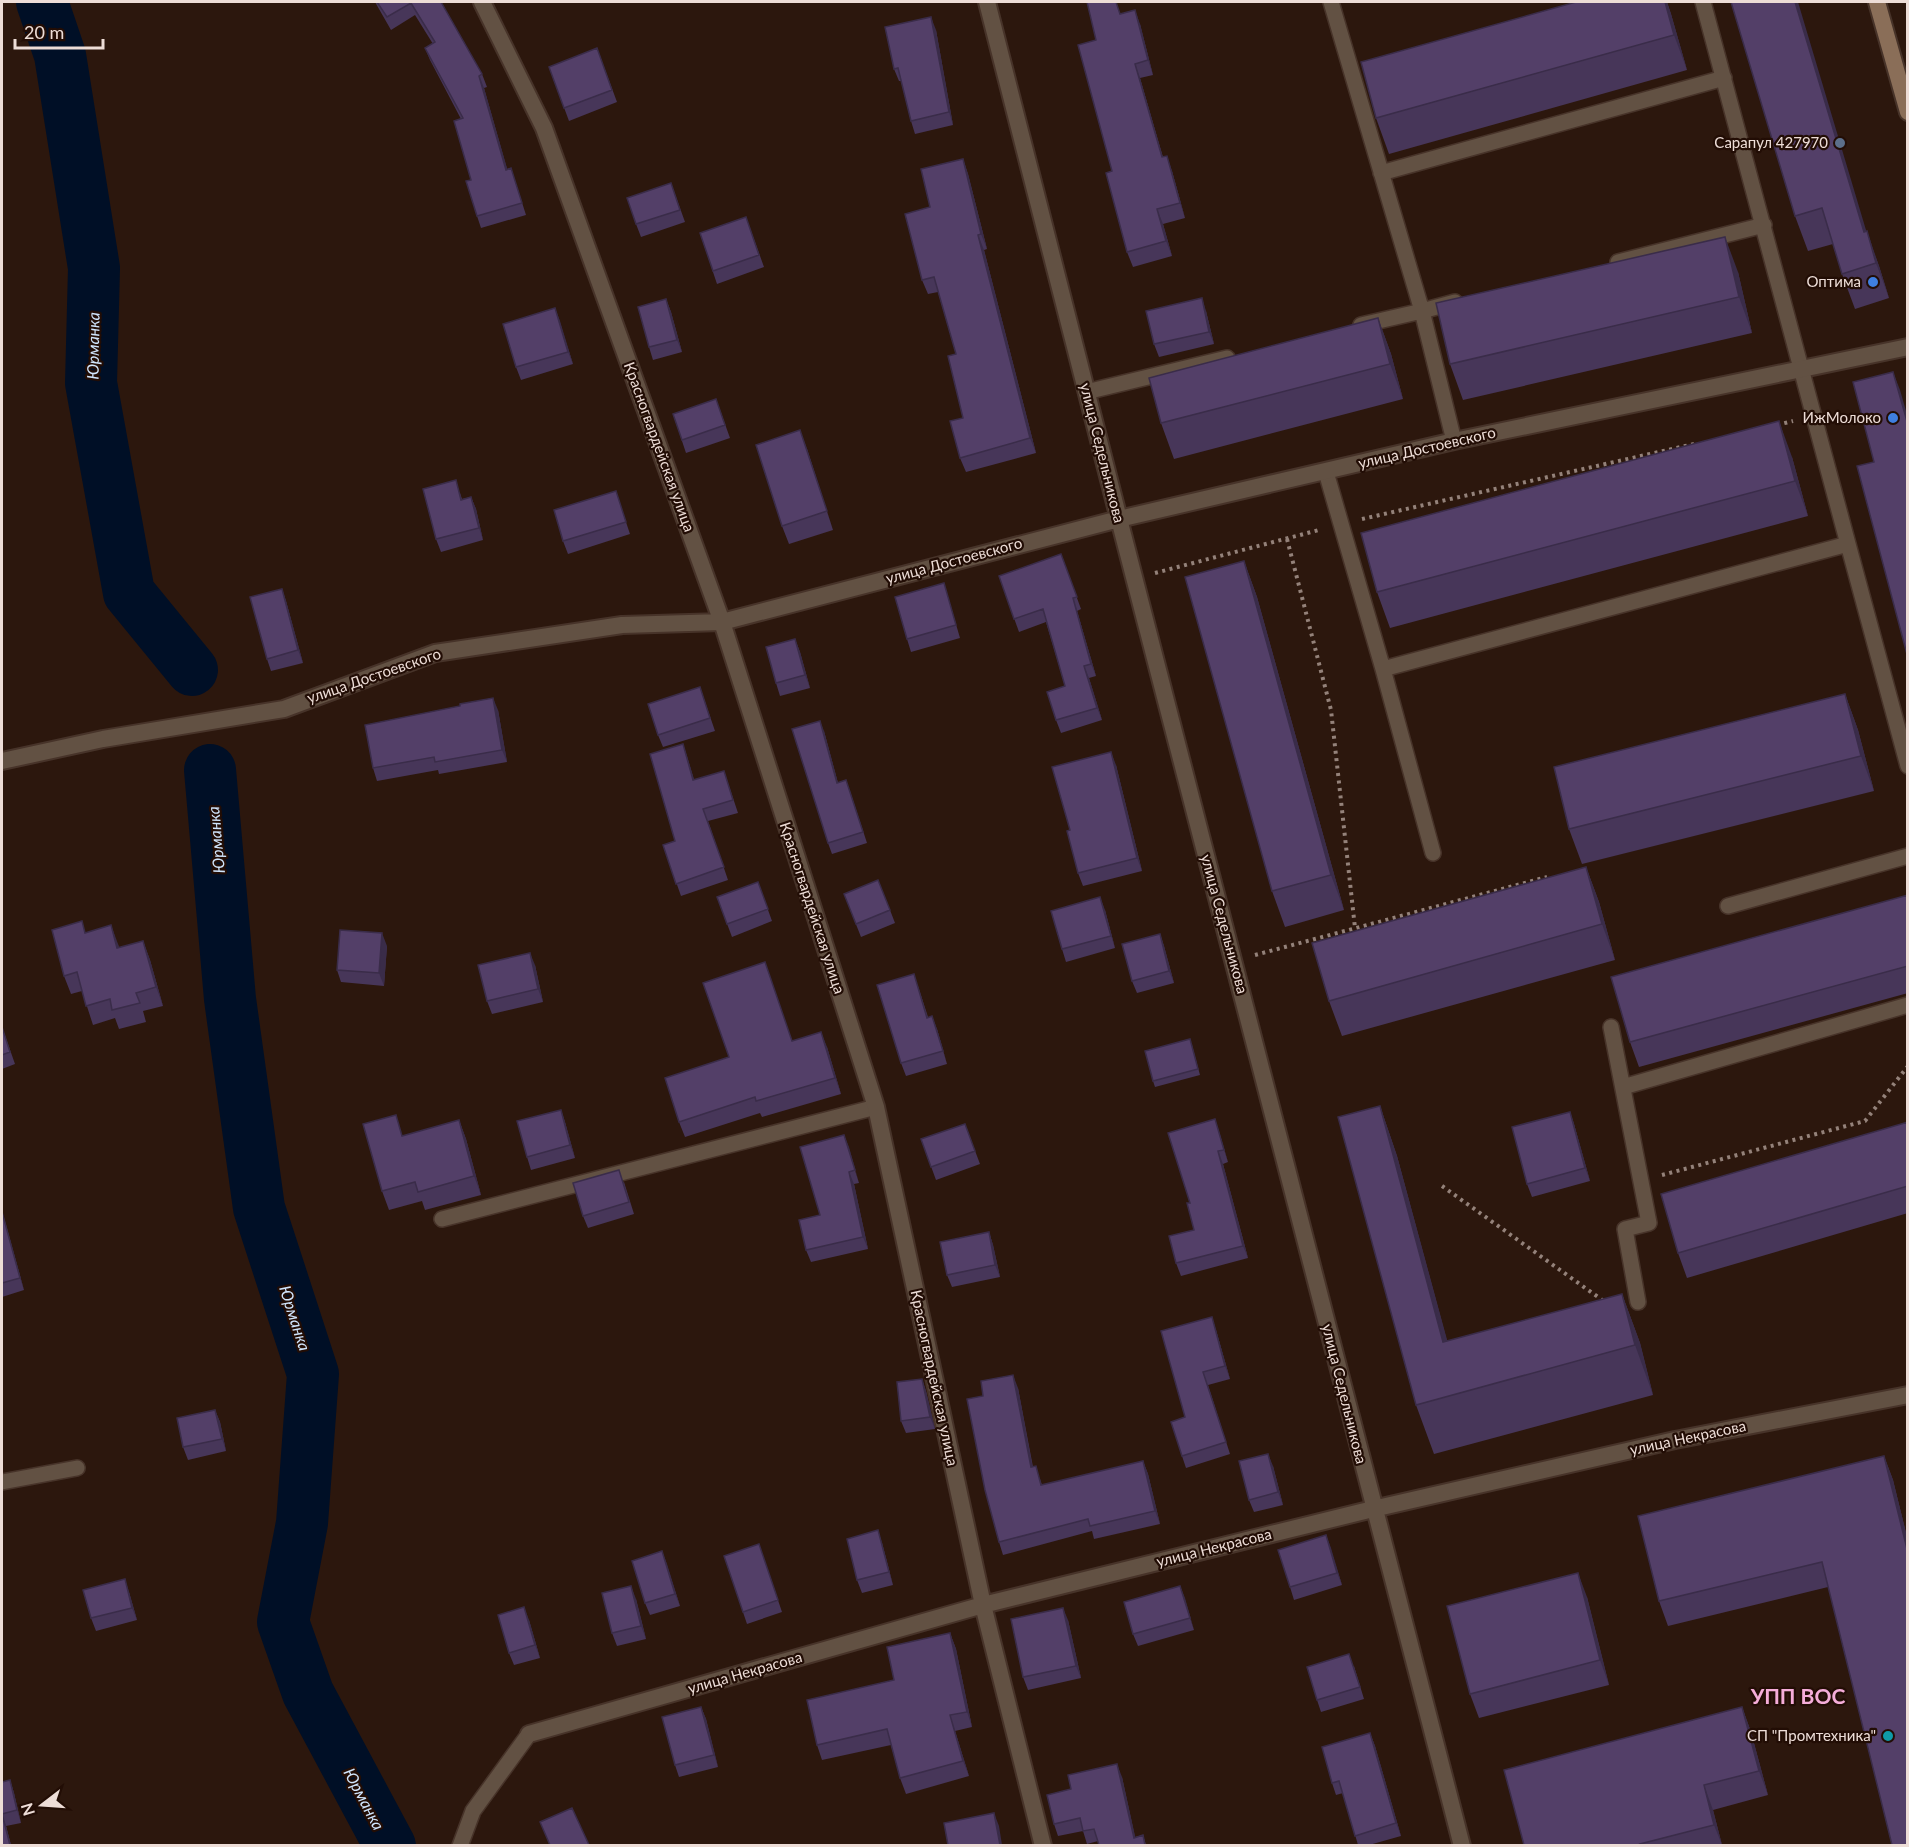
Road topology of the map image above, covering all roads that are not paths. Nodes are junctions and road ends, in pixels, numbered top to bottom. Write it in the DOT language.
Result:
graph roads {
  1 [pos="482,2"];
  2 [pos="987,2"];
  3 [pos="1331,2"];
  4 [pos="1702,2"];
  5 [pos="1876,2"];
  6 [pos="1724,78"];
  7 [pos="1908,112"];
  8 [pos="1381,173"];
  9 [pos="1764,225"];
  10 [pos="1604,265"];
  11 [pos="1467,299"];
  12 [pos="1422,311"];
  13 [pos="1352,327"];
  14 [pos="1908,347"];
  15 [pos="1236,355"];
  16 [pos="1802,370"];
  17 [pos="1086,392"];
  18 [pos="1454,441"];
  19 [pos="1326,472"];
  20 [pos="1119,519"];
  21 [pos="1848,544"];
  22 [pos="722,622"];
  23 [pos="1383,669"];
  24 [pos="2,761"];
  25 [pos="1908,766"];
  26 [pos="1433,853"];
  27 [pos="1908,856"];
  28 [pos="1728,906"];
  29 [pos="1908,1005"];
  30 [pos="1611,1027"];
  31 [pos="1623,1087"];
  32 [pos="876,1107"];
  33 [pos="442,1219"];
  34 [pos="1638,1302"];
  35 [pos="1908,1395"];
  36 [pos="77,1468"];
  37 [pos="2,1482"];
  38 [pos="1373,1509"];
  39 [pos="982,1605"];
  40 [pos="530,1734"];
  41 [pos="460,1845"];
  42 [pos="1043,1845"];
  43 [pos="1461,1845"];
  1 -- 22 [label="street, Красногвардейская улица"];
  2 -- 17 [label="street, улица Седельникова"];
  3 -- 8 [label="lane"];
  4 -- 6 [label="lane"];
  5 -- 7 [label="main road"];
  6 -- 8 [label="lane"];
  6 -- 9 [label="lane"];
  8 -- 12 [label="lane"];
  9 -- 10 [label="lane"];
  9 -- 16 [label="lane"];
  11 -- 12 [label="lane"];
  12 -- 13 [label="lane"];
  12 -- 18 [label="lane"];
  14 -- 16 [label="street, улица Достоевского"];
  15 -- 17 [label="lane"];
  16 -- 18 [label="street, улица Достоевского"];
  16 -- 21 [label="lane"];
  17 -- 20 [label="street, улица Седельникова"];
  18 -- 19 [label="street, улица Достоевского"];
  19 -- 20 [label="street, улица Достоевского"];
  19 -- 23 [label="lane"];
  20 -- 22 [label="street, улица Достоевского"];
  20 -- 38 [label="street, улица Седельникова"];
  21 -- 23 [label="lane"];
  21 -- 25 [label="lane"];
  22 -- 24 [label="street, улица Достоевского"];
  22 -- 32 [label="street, Красногвардейская улица"];
  23 -- 26 [label="lane"];
  27 -- 28 [label="lane"];
  29 -- 31 [label="lane"];
  30 -- 31 [label="lane"];
  31 -- 34 [label="lane"];
  32 -- 33 [label="lane"];
  32 -- 39 [label="street, Красногвардейская улица"];
  35 -- 38 [label="street, улица Некрасова"];
  36 -- 37 [label="lane"];
  38 -- 39 [label="street, улица Некрасова"];
  38 -- 43 [label="street, улица Седельникова"];
  39 -- 40 [label="street, улица Некрасова"];
  39 -- 42 [label="street, Красногвардейская улица"];
  40 -- 41 [label="lane"];
}
